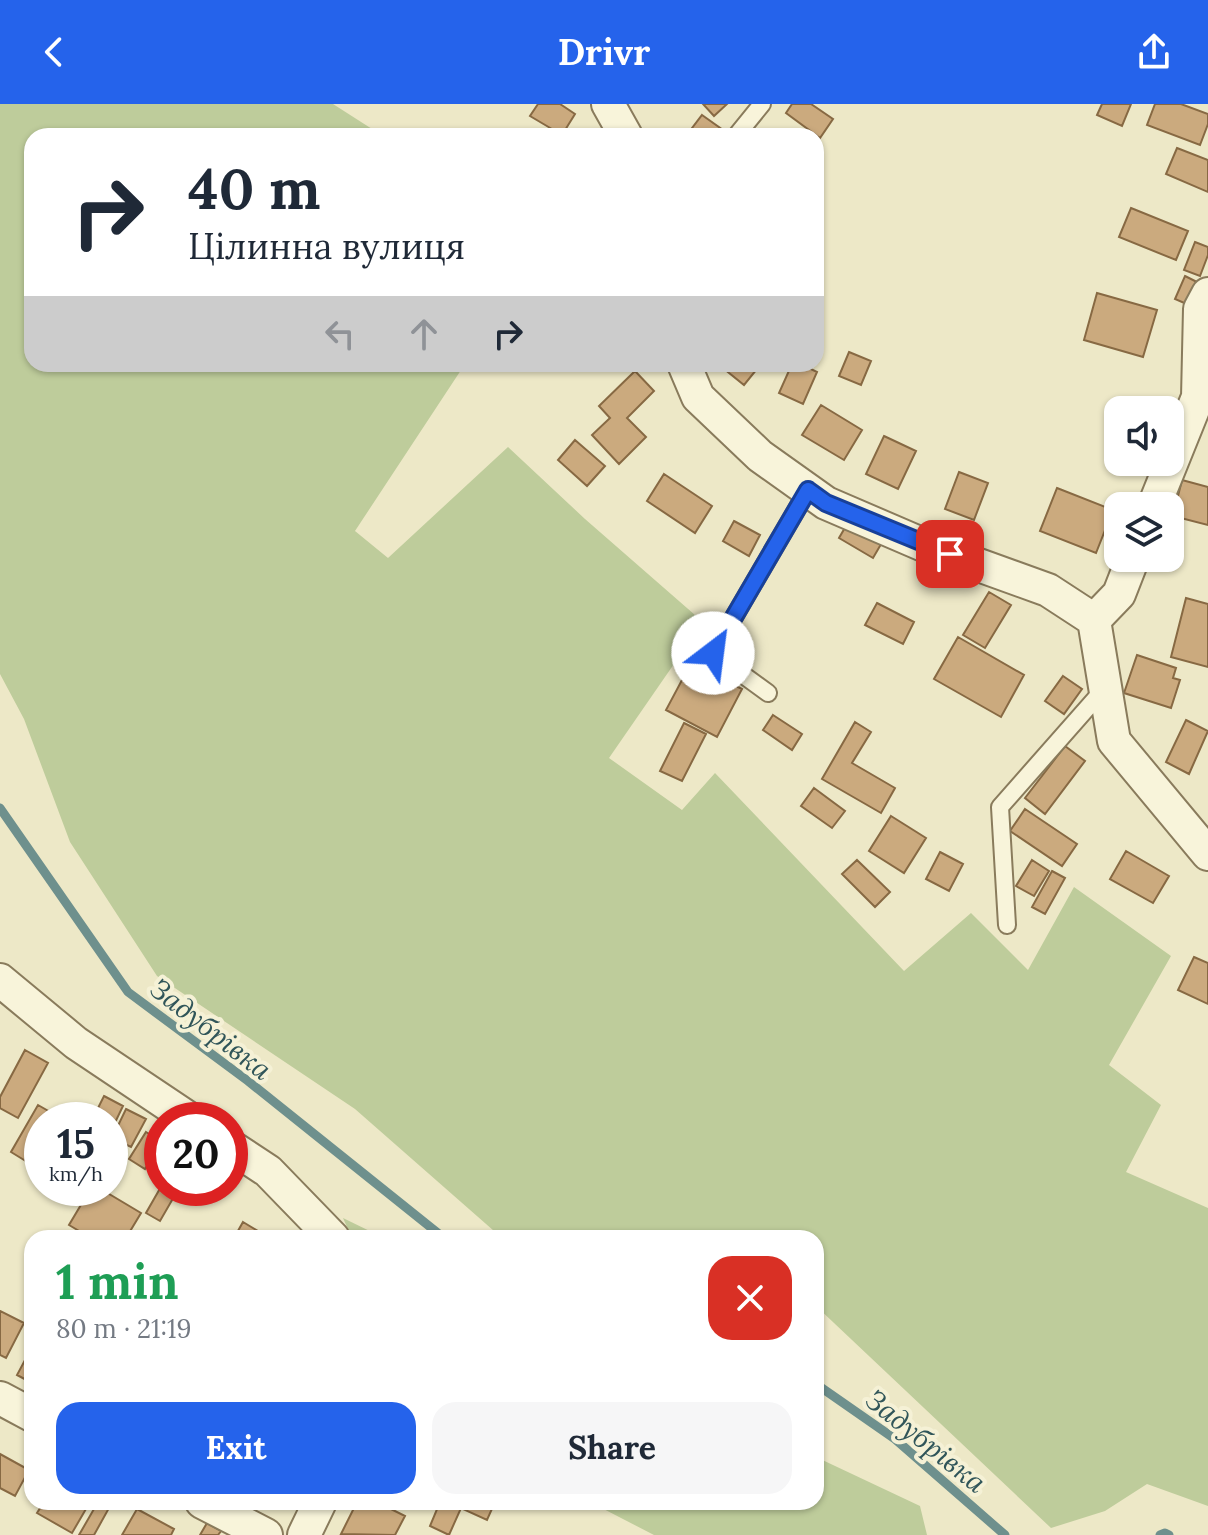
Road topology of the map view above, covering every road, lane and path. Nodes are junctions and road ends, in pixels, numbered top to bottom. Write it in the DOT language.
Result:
graph roads {
  1 [pos="608,104"];
  2 [pos="762,104"];
  3 [pos="622,128"];
  4 [pos="742,128"];
  5 [pos="1208,294"];
  6 [pos="687,372"];
  7 [pos="808,490"];
  8 [pos="1160,492"];
  9 [pos="1128,572"];
  10 [pos="1094,620"];
  11 [pos="1105,688"];
  12 [pos="768,693"];
  13 [pos="1208,854"];
  14 [pos="1007,925"];
  15 [pos="0,980"];
  16 [pos="164,1102"];
  17 [pos="248,1158"];
  18 [pos="325,1230"];
  19 [pos="0,1398"];
  20 [pos="24,1411"];
  21 [pos="218,1510"];
  22 [pos="316,1510"];
  23 [pos="266,1535"];
  24 [pos="304,1535"];
  1 -- 3 [label="street"];
  2 -- 4 [label="lane"];
  5 -- 8 [label="street"];
  6 -- 7 [label="street"];
  7 -- 10 [label="street"];
  7 -- 12 [label="lane"];
  9 -- 10 [label="street"];
  10 -- 11 [label="street"];
  11 -- 13 [label="street"];
  11 -- 14 [label="lane"];
  15 -- 16 [label="street"];
  17 -- 18 [label="street"];
  19 -- 20 [label="street"];
  21 -- 23 [label="street"];
  22 -- 24 [label="street"];
}
